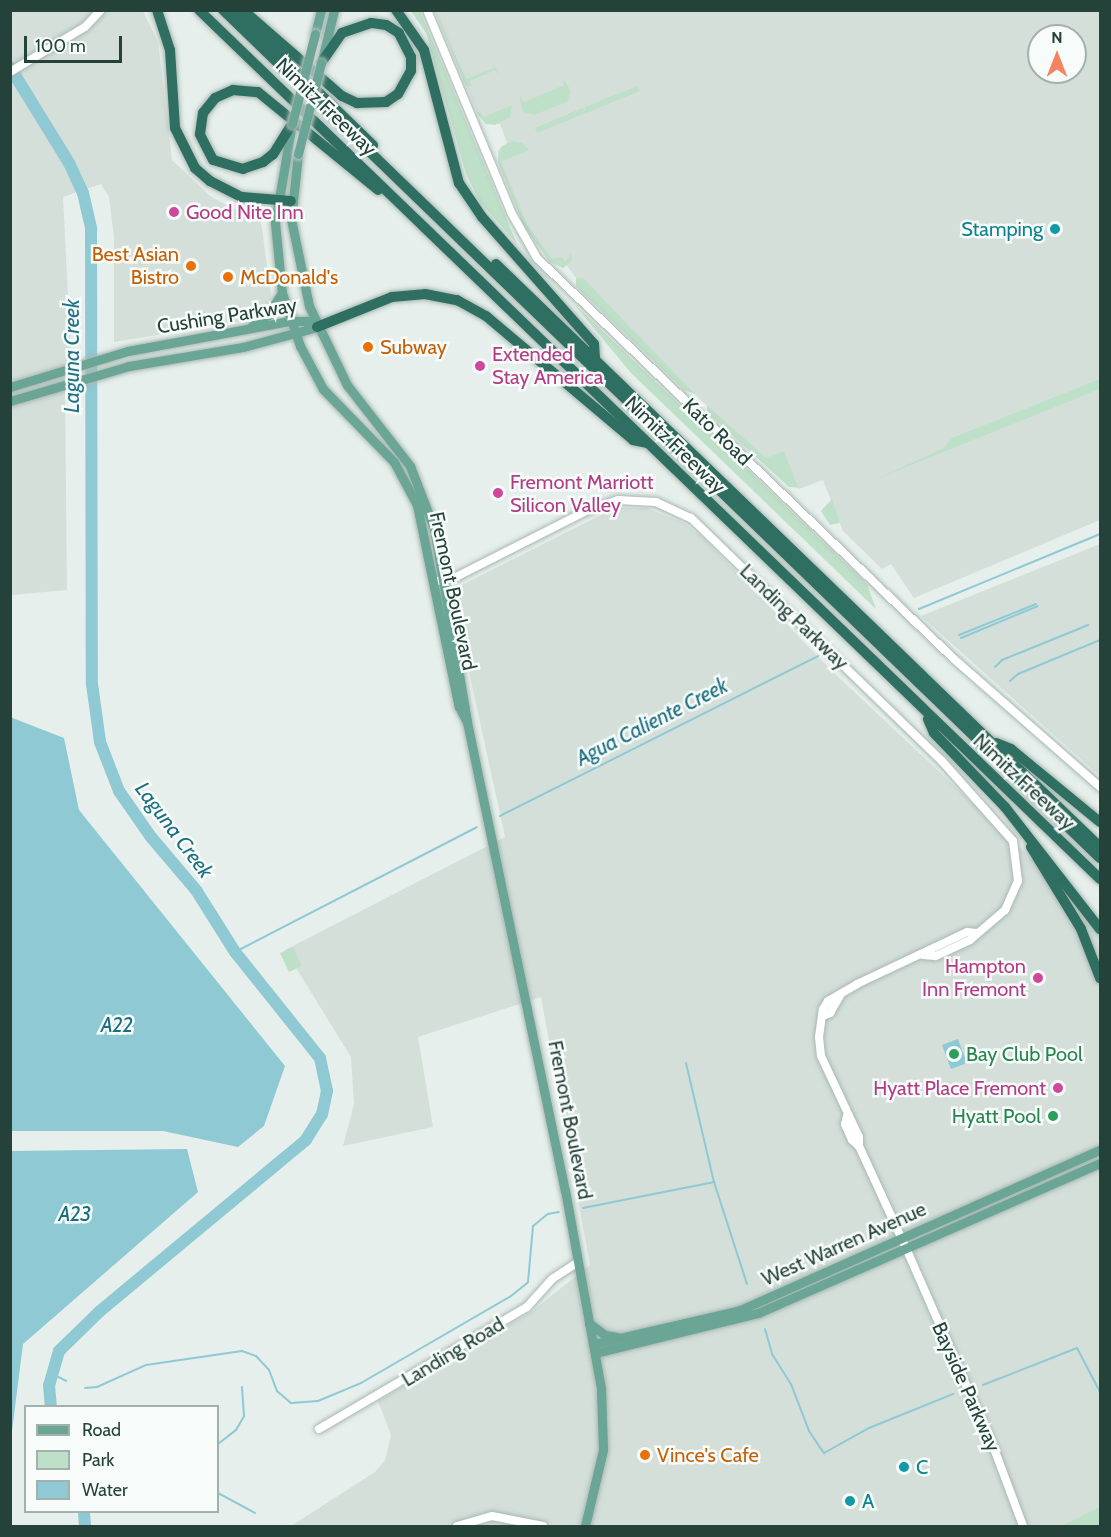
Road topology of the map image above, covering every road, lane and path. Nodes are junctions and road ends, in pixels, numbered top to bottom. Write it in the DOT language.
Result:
graph roads {
  1 [pos="101,10"];
  2 [pos="157,10"];
  3 [pos="200,10"];
  4 [pos="223,10"];
  5 [pos="234,10"];
  6 [pos="243,10"];
  7 [pos="321,10"];
  8 [pos="334,10"];
  9 [pos="396,10"];
  10 [pos="427,10"];
  11 [pos="330,42"];
  12 [pos="321,63"];
  13 [pos="10,72"];
  14 [pos="292,124"];
  15 [pos="283,148"];
  16 [pos="276,201"];
  17 [pos="291,201"];
  18 [pos="443,244"];
  19 [pos="282,293"];
  20 [pos="290,321"];
  21 [pos="317,327"];
  22 [pos="238,332"];
  23 [pos="296,334"];
  24 [pos="595,358"];
  25 [pos="10,387"];
  26 [pos="10,400"];
  27 [pos="359,425"];
  28 [pos="388,435"];
  29 [pos="649,444"];
  30 [pos="387,454"];
  31 [pos="410,466"];
  32 [pos="438,581"];
  33 [pos="926,714"];
  34 [pos="990,741"];
  35 [pos="1101,787"];
  36 [pos="1101,822"];
  37 [pos="1021,829"];
  38 [pos="1101,847"];
  39 [pos="1101,858"];
  40 [pos="1101,879"];
  41 [pos="1101,929"];
  42 [pos="1101,978"];
  43 [pos="1101,1150"];
  44 [pos="1101,1162"];
  45 [pos="901,1238"];
  46 [pos="906,1248"];
  47 [pos="578,1262"];
  48 [pos="589,1323"];
  49 [pos="622,1338"];
  50 [pos="594,1348"];
  51 [pos="319,1430"];
  52 [pos="457,1527"];
  53 [pos="543,1527"];
  54 [pos="585,1527"];
  55 [pos="1023,1527"];
  1 -- 13 [label="street"];
  2 -- 16 [label="highway"];
  3 -- 18 [label="highway, Nimitz Freeway"];
  4 -- 39 [label="highway"];
  5 -- 24 [label="highway, Nimitz Freeway"];
  6 -- 11 [label="highway"];
  7 -- 14 [label="main road, bridge"];
  8 -- 11 [label="main road"];
  9 -- 24 [label="highway"];
  10 -- 35 [label="street, Kato Road"];
  11 -- 12 [label="highway"];
  12 -- 17 [label="main road, Fremont Boulevard, bridge"];
  14 -- 15 [label="highway"];
  15 -- 16 [label="main road, Fremont Boulevard"];
  15 -- 18 [label="highway"];
  16 -- 17 [label="highway"];
  16 -- 19 [label="main road, Fremont Boulevard"];
  17 -- 21 [label="main road, Fremont Boulevard"];
  18 -- 29 [label="highway, Nimitz Freeway"];
  19 -- 20 [label="main road, Fremont Boulevard"];
  19 -- 22 [label="main road"];
  20 -- 21 [label="main road, Cushing Parkway"];
  20 -- 22 [label="main road, Cushing Parkway"];
  20 -- 23 [label="main road, Fremont Boulevard"];
  21 -- 23 [label="main road, Cushing Parkway"];
  21 -- 28 [label="main road, Fremont Boulevard"];
  21 -- 29 [label="highway"];
  22 -- 25 [label="main road, Cushing Parkway"];
  23 -- 26 [label="main road, Cushing Parkway"];
  23 -- 27 [label="main road, Fremont Boulevard"];
  24 -- 34 [label="highway, Nimitz Freeway"];
  27 -- 28 [label="main road"];
  27 -- 30 [label="main road, Fremont Boulevard"];
  28 -- 31 [label="main road, Fremont Boulevard"];
  29 -- 33 [label="highway, Nimitz Freeway"];
  30 -- 31 [label="main road"];
  30 -- 32 [label="main road, Fremont Boulevard"];
  31 -- 32 [label="main road, Fremont Boulevard"];
  32 -- 45 [label="street, Landing Parkway"];
  32 -- 47 [label="main road, Fremont Boulevard"];
  33 -- 37 [label="highway"];
  33 -- 40 [label="highway, Nimitz Freeway"];
  34 -- 36 [label="highway"];
  34 -- 38 [label="highway, Nimitz Freeway"];
  37 -- 41 [label="highway"];
  37 -- 42 [label="highway"];
  43 -- 45 [label="main road, West Warren Avenue"];
  44 -- 46 [label="main road, West Warren Avenue"];
  45 -- 46 [label="street, Landing Parkway"];
  45 -- 49 [label="main road, West Warren Avenue"];
  46 -- 50 [label="main road, West Warren Avenue"];
  46 -- 55 [label="street, Bayside Parkway"];
  47 -- 48 [label="main road, Fremont Boulevard"];
  47 -- 51 [label="street, Landing Road"];
  48 -- 49 [label="main road"];
  48 -- 50 [label="main road, Fremont Boulevard"];
  49 -- 50 [label="main road, West Warren Avenue"];
  50 -- 54 [label="main road, Fremont Boulevard"];
  52 -- 53 [label="street"];
}
